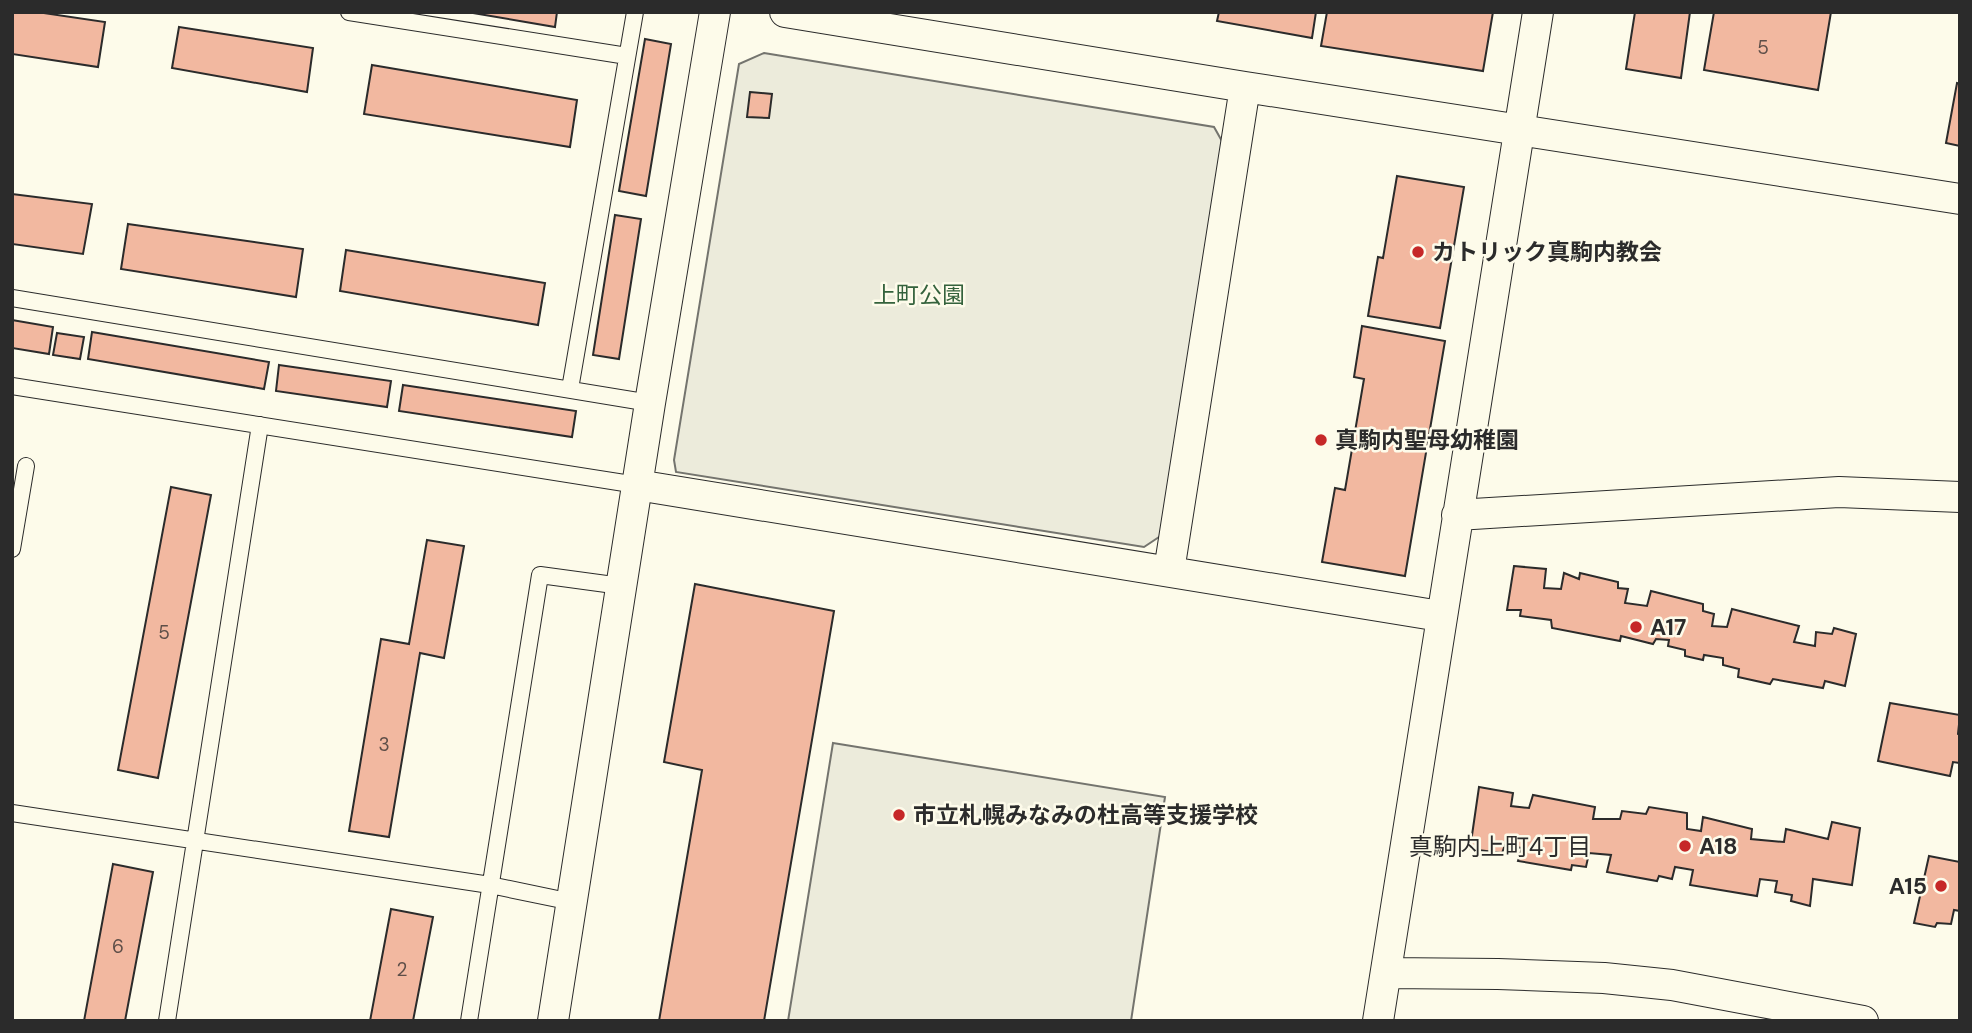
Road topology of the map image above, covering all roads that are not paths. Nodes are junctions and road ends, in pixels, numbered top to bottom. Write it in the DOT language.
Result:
graph roads {
  1 [pos="349,12"];
  2 [pos="635,12"];
  3 [pos="715,12"];
  4 [pos="785,12"];
  5 [pos="1538,12"];
  6 [pos="627,56"];
  7 [pos="1245,88"];
  8 [pos="1519,129"];
  9 [pos="1960,199"];
  10 [pos="12,298"];
  11 [pos="12,386"];
  12 [pos="570,389"];
  13 [pos="650,403"];
  14 [pos="260,425"];
  15 [pos="26,466"];
  16 [pos="637,485"];
  17 [pos="1960,497"];
  18 [pos="1457,515"];
  19 [pos="12,549"];
  20 [pos="1170,571"];
  21 [pos="621,586"];
  22 [pos="1440,616"];
  23 [pos="12,813"];
  24 [pos="196,842"];
  25 [pos="490,885"];
  26 [pos="572,902"];
  27 [pos="1386,973"];
  28 [pos="167,1021"];
  29 [pos="469,1021"];
  30 [pos="553,1021"];
  31 [pos="1378,1021"];
  32 [pos="1863,1021"];
  1 -- 6 [label="lane"];
  2 -- 6 [label="lane"];
  3 -- 13 [label="street"];
  4 -- 7 [label="street"];
  5 -- 8 [label="street"];
  6 -- 12 [label="lane"];
  7 -- 8 [label="street"];
  7 -- 20 [label="street"];
  8 -- 9 [label="street"];
  8 -- 18 [label="street"];
  10 -- 12 [label="lane"];
  11 -- 14 [label="lane"];
  12 -- 13 [label="lane"];
  13 -- 16 [label="street"];
  14 -- 16 [label="lane"];
  14 -- 24 [label="lane"];
  15 -- 19 [label="lane"];
  16 -- 20 [label="street"];
  16 -- 21 [label="street"];
  17 -- 18 [label="street"];
  18 -- 22 [label="street"];
  20 -- 22 [label="street"];
  21 -- 25 [label="lane"];
  21 -- 26 [label="street"];
  22 -- 27 [label="street"];
  23 -- 24 [label="lane"];
  24 -- 25 [label="lane"];
  24 -- 28 [label="lane"];
  25 -- 26 [label="lane"];
  25 -- 29 [label="lane"];
  26 -- 30 [label="street"];
  27 -- 31 [label="street"];
  27 -- 32 [label="street"];
}
